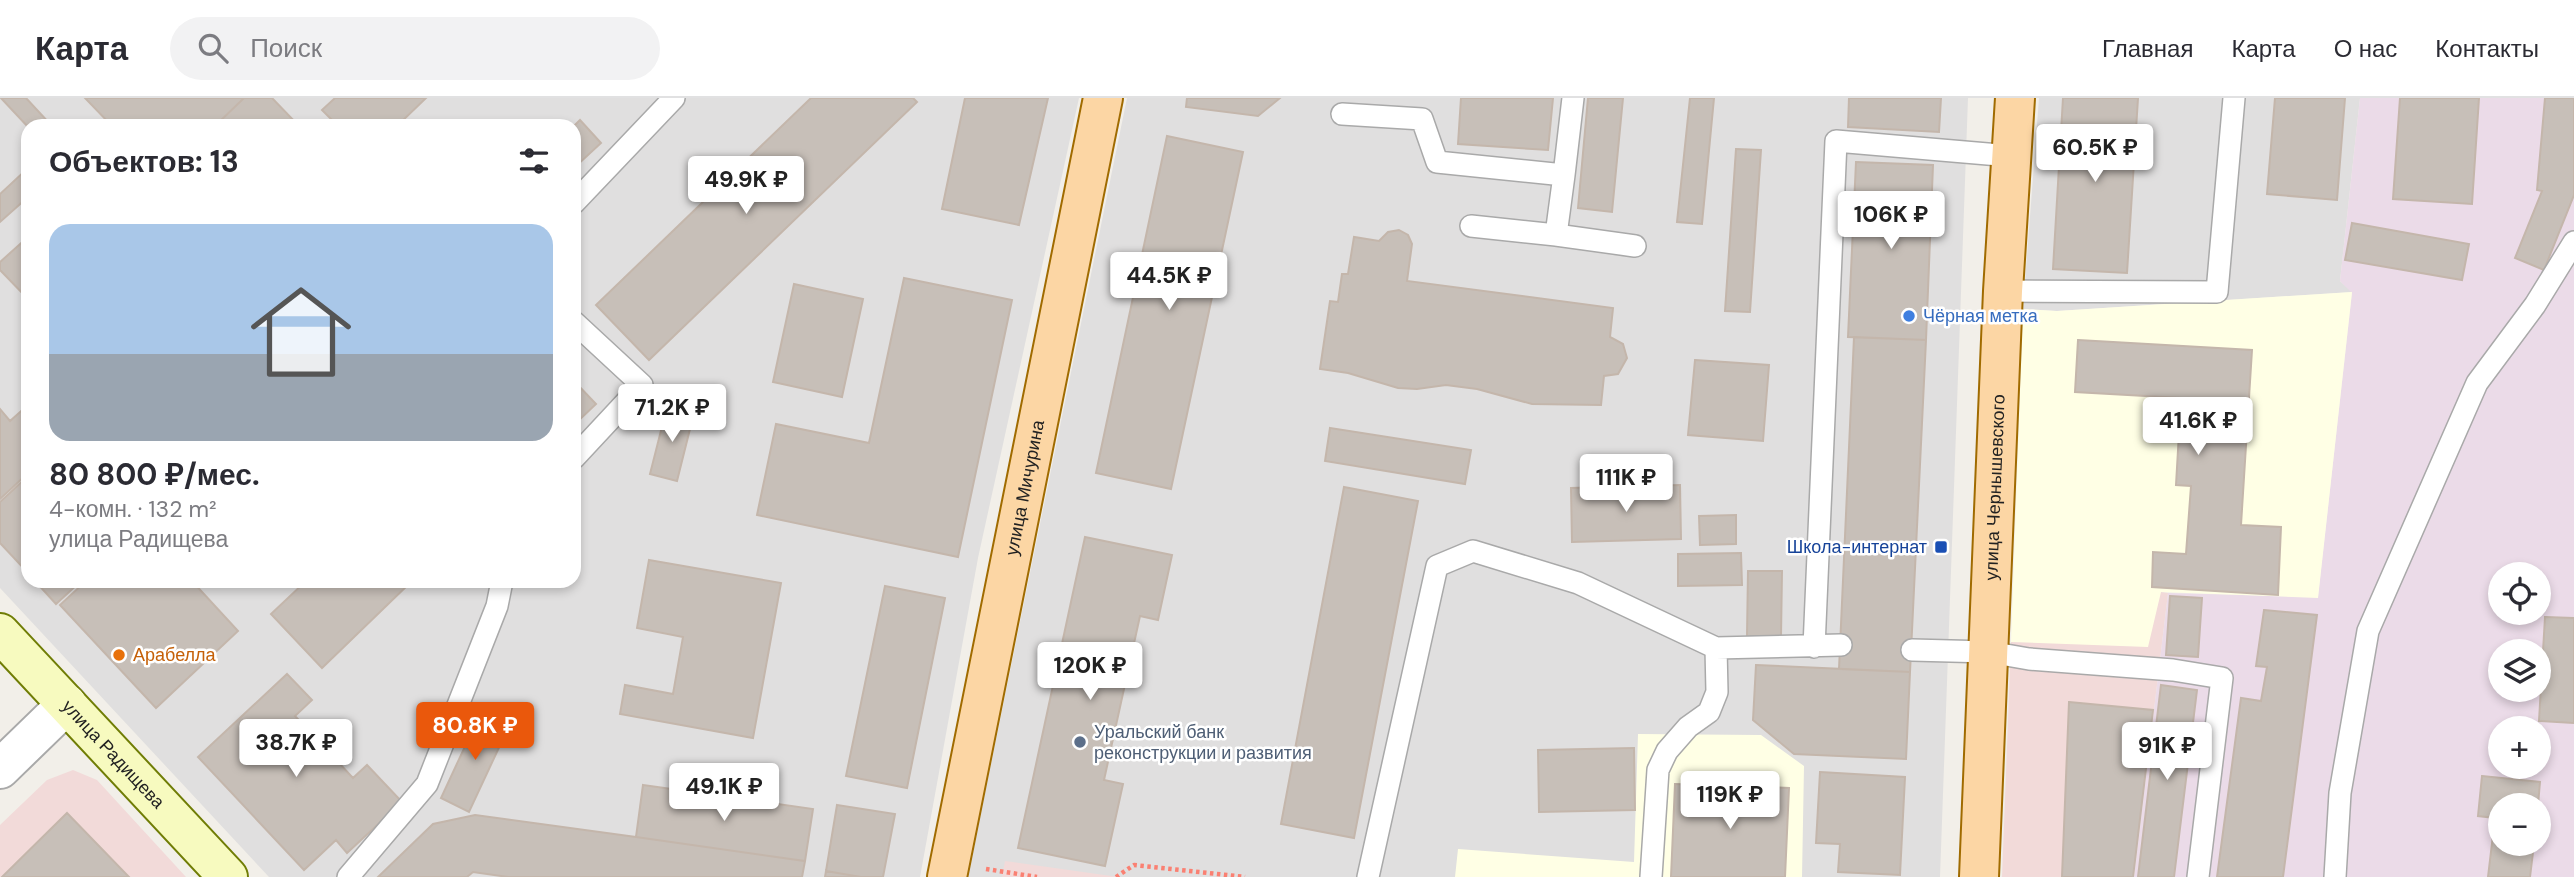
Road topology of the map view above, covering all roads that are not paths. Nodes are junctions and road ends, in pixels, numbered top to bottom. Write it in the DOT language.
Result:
graph roads {
  1 [pos="674,98"];
  2 [pos="1103,98"];
  3 [pos="1573,98"];
  4 [pos="2015,98"];
  5 [pos="2234,98"];
  6 [pos="1342,114"];
  7 [pos="2011,156"];
  8 [pos="1564,175"];
  9 [pos="581,196"];
  10 [pos="1471,226"];
  11 [pos="1556,235"];
  12 [pos="2574,242"];
  13 [pos="1635,246"];
  14 [pos="2003,291"];
  15 [pos="581,328"];
  16 [pos="581,450"];
  17 [pos="501,588"];
  18 [pos="0,633"];
  19 [pos="1841,645"];
  20 [pos="1814,647"];
  21 [pos="1716,648"];
  22 [pos="1912,650"];
  23 [pos="1989,652"];
  24 [pos="67,705"];
  25 [pos="0,769"];
  26 [pos="949,869"];
  27 [pos="228,877"];
  28 [pos="348,877"];
  29 [pos="1368,877"];
  30 [pos="1651,877"];
  31 [pos="1979,877"];
  32 [pos="2198,877"];
  33 [pos="2335,877"];
  1 -- 9 [label="lane"];
  2 -- 26 [label="main road, улица Мичурина"];
  3 -- 8 [label="lane"];
  4 -- 7 [label="main road, улица Чернышевского"];
  5 -- 14 [label="lane"];
  6 -- 8 [label="lane"];
  7 -- 14 [label="main road, улица Чернышевского"];
  7 -- 20 [label="lane"];
  8 -- 11 [label="lane"];
  10 -- 11 [label="lane"];
  11 -- 13 [label="lane"];
  12 -- 33 [label="lane"];
  14 -- 23 [label="main road, улица Чернышевского"];
  15 -- 16 [label="lane"];
  17 -- 28 [label="lane"];
  18 -- 24 [label="street, улица Радищева"];
  19 -- 20 [label="lane"];
  20 -- 21 [label="lane"];
  21 -- 29 [label="lane"];
  21 -- 30 [label="lane"];
  22 -- 23 [label="lane"];
  23 -- 31 [label="main road, улица Чернышевского"];
  23 -- 32 [label="lane"];
  24 -- 25 [label="street"];
  24 -- 27 [label="street, улица Радищева"];
}
